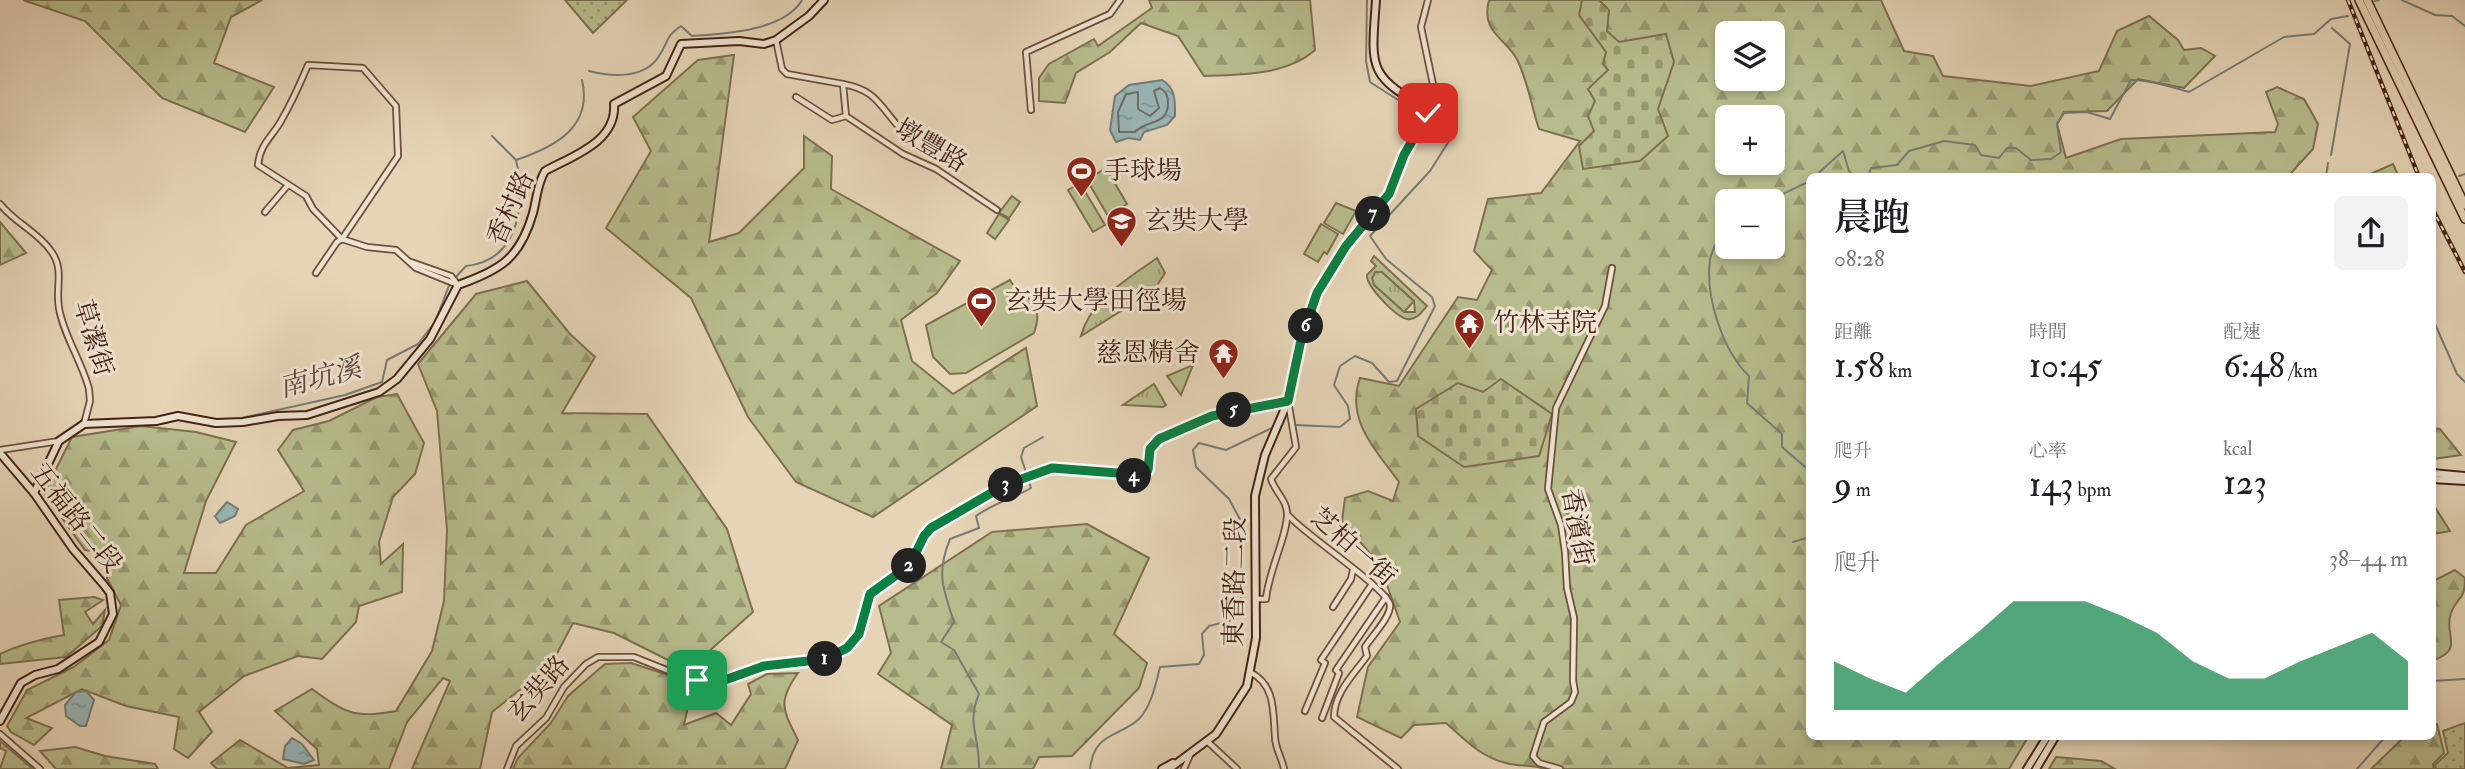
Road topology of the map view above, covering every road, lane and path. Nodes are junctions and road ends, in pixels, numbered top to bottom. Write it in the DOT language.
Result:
graph roads {
  1 [pos="824,0"];
  2 [pos="1119,0"];
  3 [pos="1376,0"];
  4 [pos="1428,0"];
  5 [pos="2359,0"];
  6 [pos="2367,0"];
  7 [pos="776,40"];
  8 [pos="843,84"];
  9 [pos="796,97"];
  10 [pos="1031,110"];
  11 [pos="1429,112"];
  12 [pos="846,116"];
  13 [pos="930,151"];
  14 [pos="288,185"];
  15 [pos="0,204"];
  16 [pos="2465,205"];
  17 [pos="997,210"];
  18 [pos="265,212"];
  19 [pos="2465,219"];
  20 [pos="342,239"];
  21 [pos="1612,268"];
  22 [pos="316,273"];
  23 [pos="453,282"];
  24 [pos="1288,401"];
  25 [pos="84,424"];
  26 [pos="59,441"];
  27 [pos="0,452"];
  28 [pos="2436,474"];
  29 [pos="2465,478"];
  30 [pos="2436,479"];
  31 [pos="34,493"];
  32 [pos="1288,515"];
  33 [pos="1353,570"];
  34 [pos="1372,584"];
  35 [pos="1386,597"];
  36 [pos="1254,599"];
  37 [pos="1333,607"];
  38 [pos="1325,663"];
  39 [pos="1337,671"];
  40 [pos="1251,672"];
  41 [pos="1348,679"];
  42 [pos="1305,711"];
  43 [pos="1322,718"];
  44 [pos="0,721"];
  45 [pos="0,734"];
  46 [pos="2045,740"];
  47 [pos="2053,740"];
  48 [pos="1208,742"];
  49 [pos="1191,755"];
  50 [pos="40,769"];
  51 [pos="507,769"];
  52 [pos="1162,769"];
  53 [pos="1169,769"];
  54 [pos="1184,769"];
  55 [pos="1237,769"];
  56 [pos="1284,769"];
  57 [pos="1398,769"];
  58 [pos="1560,769"];
  59 [pos="2027,769"];
  60 [pos="2036,769"];
  1 -- 7 [label="street"];
  2 -- 10 [label="street"];
  3 -- 11 [label="street"];
  4 -- 11 [label="street"];
  5 -- 19 [label="main road"];
  6 -- 16 [label="main road"];
  7 -- 8 [label="street, 墩豐路"];
  7 -- 23 [label="street, 香村路"];
  8 -- 12 [label="street"];
  8 -- 13 [label="street, 墩豐路"];
  9 -- 12 [label="street, 墩豐路"];
  11 -- 24 [label="street"];
  12 -- 17 [label="street, 墩豐路"];
  14 -- 18 [label="street"];
  14 -- 20 [label="street"];
  14 -- 20 [label="street"];
  15 -- 25 [label="street, 草潔街"];
  20 -- 22 [label="street"];
  20 -- 23 [label="street"];
  21 -- 58 [label="street, 香濱街"];
  23 -- 25 [label="street"];
  24 -- 32 [label="street"];
  24 -- 36 [label="street, 東香路二段"];
  24 -- 51 [label="street, 玄奘路"];
  25 -- 26 [label="street"];
  26 -- 27 [label="street"];
  26 -- 31 [label="street"];
  27 -- 31 [label="street, 五福路二段"];
  28 -- 29 [label="street"];
  29 -- 30 [label="street"];
  31 -- 44 [label="street, 五福路二段"];
  32 -- 33 [label="street, 芝柏一街"];
  32 -- 36 [label="street"];
  33 -- 34 [label="street, 芝柏一街"];
  33 -- 37 [label="street"];
  34 -- 35 [label="street, 芝柏一街"];
  34 -- 38 [label="street"];
  35 -- 39 [label="street"];
  35 -- 41 [label="street, 芝柏一街"];
  36 -- 40 [label="street, 東香路二段"];
  38 -- 39 [label="street"];
  38 -- 42 [label="street"];
  39 -- 41 [label="street"];
  39 -- 43 [label="street"];
  40 -- 48 [label="street, 東香路二段"];
  40 -- 56 [label="street"];
  41 -- 57 [label="street, 芝柏一街"];
  45 -- 50 [label="street"];
  46 -- 59 [label="street"];
  47 -- 60 [label="street"];
  48 -- 49 [label="street"];
  48 -- 55 [label="street"];
  49 -- 52 [label="street"];
  49 -- 53 [label="street"];
  49 -- 54 [label="street"];
}
